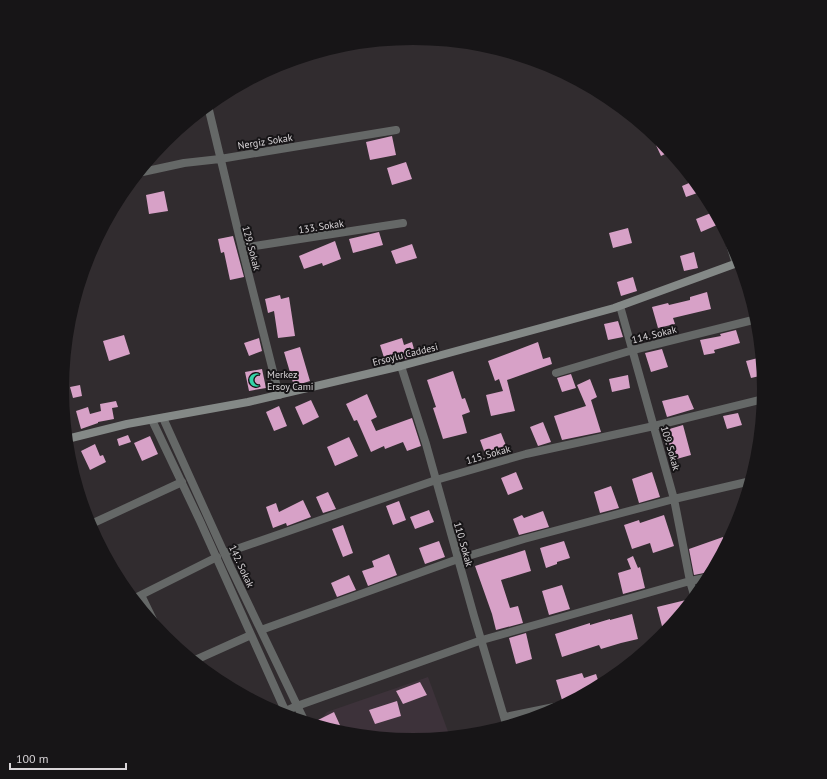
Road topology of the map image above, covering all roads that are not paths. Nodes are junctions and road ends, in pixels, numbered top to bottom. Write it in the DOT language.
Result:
graph roads {
  1 [pos="209,112"];
  2 [pos="396,130"];
  3 [pos="220,159"];
  4 [pos="147,171"];
  5 [pos="404,223"];
  6 [pos="242,248"];
  7 [pos="734,264"];
  8 [pos="620,306"];
  9 [pos="751,320"];
  10 [pos="633,350"];
  11 [pos="401,366"];
  12 [pos="556,373"];
  13 [pos="279,395"];
  14 [pos="758,400"];
  15 [pos="163,418"];
  16 [pos="152,420"];
  17 [pos="654,426"];
  18 [pos="73,437"];
  19 [pos="436,480"];
  20 [pos="182,482"];
  21 [pos="745,482"];
  22 [pos="674,499"];
  23 [pos="95,522"];
  24 [pos="225,553"];
  25 [pos="217,557"];
  26 [pos="458,559"];
  27 [pos="701,579"];
  28 [pos="690,581"];
  29 [pos="693,591"];
  30 [pos="141,595"];
  31 [pos="138,596"];
  32 [pos="148,609"];
  33 [pos="261,630"];
  34 [pos="251,635"];
  35 [pos="482,640"];
  36 [pos="198,658"];
  37 [pos="297,706"];
  38 [pos="281,708"];
  39 [pos="289,711"];
  40 [pos="537,711"];
  41 [pos="302,716"];
  42 [pos="505,717"];
  43 [pos="506,721"];
  1 -- 3 [label="street, 129. Sokak"];
  2 -- 3 [label="street, Nergiz Sokak"];
  3 -- 4 [label="street, Nergiz Sokak"];
  3 -- 6 [label="street, 129. Sokak"];
  5 -- 6 [label="street, 133. Sokak"];
  6 -- 13 [label="street, 129. Sokak"];
  7 -- 8 [label="street, Ersoylu Caddesi"];
  8 -- 10 [label="street, 109. Sokak"];
  8 -- 11 [label="street, Ersoylu Caddesi"];
  9 -- 10 [label="street, 114. Sokak"];
  10 -- 12 [label="street, 114. Sokak"];
  10 -- 17 [label="street, 109. Sokak"];
  11 -- 13 [label="street, Ersoylu Caddesi"];
  11 -- 19 [label="street, 110. Sokak"];
  13 -- 15 [label="street, Ersoylu Caddesi"];
  14 -- 17 [label="street, 115. Sokak"];
  15 -- 16 [label="street, Ersoylu Caddesi"];
  15 -- 24 [label="street, 142. Sokak"];
  16 -- 18 [label="street, Ersoylu Caddesi"];
  16 -- 20 [label="street"];
  17 -- 19 [label="street, 115. Sokak"];
  17 -- 22 [label="street, 109. Sokak"];
  19 -- 24 [label="street, 115. Sokak"];
  19 -- 26 [label="street, 110. Sokak"];
  20 -- 23 [label="street"];
  20 -- 25 [label="street"];
  21 -- 22 [label="street"];
  22 -- 26 [label="street"];
  22 -- 28 [label="street, 109. Sokak"];
  24 -- 33 [label="street, 142. Sokak"];
  25 -- 30 [label="street"];
  25 -- 34 [label="street"];
  26 -- 33 [label="street"];
  26 -- 35 [label="street, 110. Sokak"];
  27 -- 28 [label="street"];
  28 -- 29 [label="street, 109. Sokak"];
  28 -- 35 [label="street"];
  30 -- 31 [label="street"];
  30 -- 32 [label="street"];
  33 -- 37 [label="street, 142. Sokak"];
  34 -- 36 [label="street"];
  34 -- 38 [label="street"];
  35 -- 37 [label="street"];
  35 -- 42 [label="street, 110. Sokak"];
  37 -- 39 [label="street"];
  37 -- 41 [label="street, 142. Sokak"];
  40 -- 42 [label="street"];
  42 -- 43 [label="street, 110. Sokak"];
}
